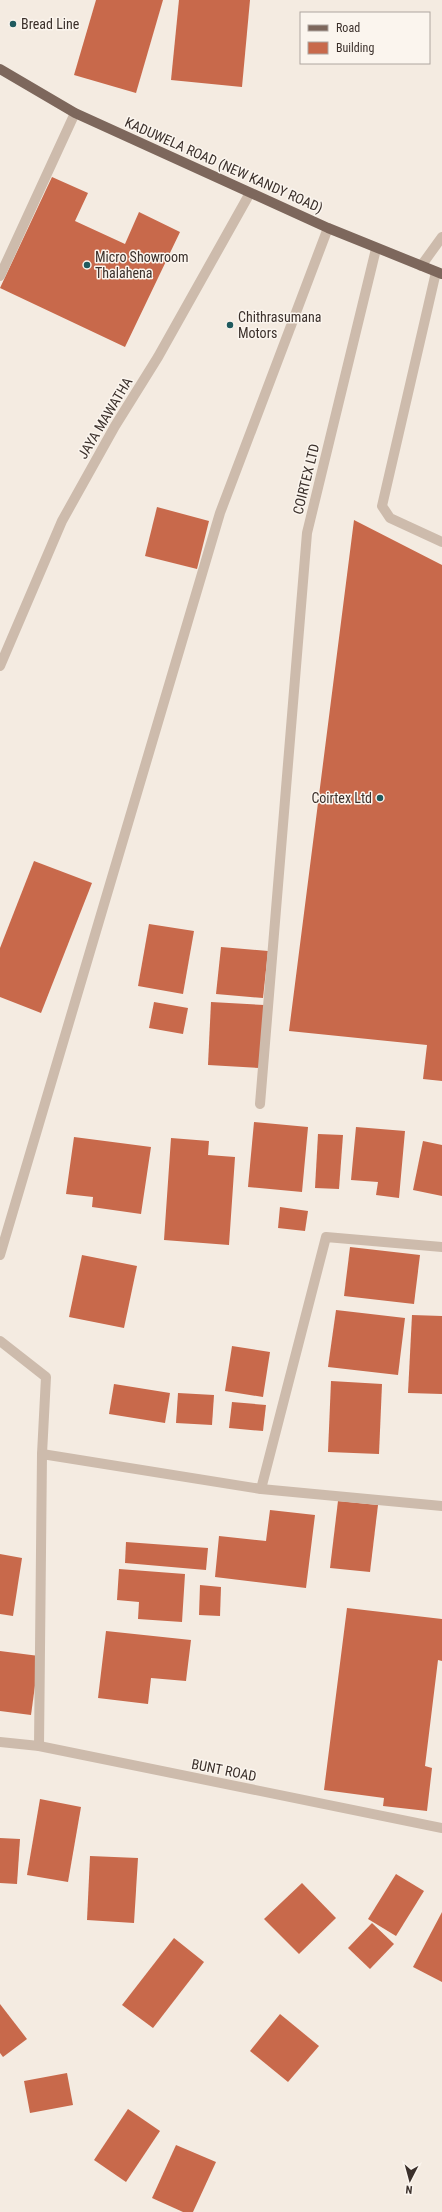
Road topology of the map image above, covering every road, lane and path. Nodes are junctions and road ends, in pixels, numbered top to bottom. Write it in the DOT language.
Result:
graph roads {
  1 [pos="0,69"];
  2 [pos="75,113"];
  3 [pos="250,193"];
  4 [pos="328,228"];
  5 [pos="442,237"];
  6 [pos="376,249"];
  7 [pos="422,266"];
  8 [pos="439,273"];
  9 [pos="0,276"];
  10 [pos="442,542"];
  11 [pos="0,666"];
  12 [pos="260,1104"];
  13 [pos="442,1247"];
  14 [pos="0,1255"];
  15 [pos="0,1341"];
  16 [pos="42,1454"];
  17 [pos="261,1489"];
  18 [pos="442,1506"];
  19 [pos="0,1742"];
  20 [pos="39,1746"];
  21 [pos="442,1828"];
  1 -- 2 [label="main road, KADUWELA ROAD (NEW KANDY ROAD)"];
  2 -- 3 [label="main road, KADUWELA ROAD (NEW KANDY ROAD)"];
  2 -- 9 [label="street"];
  3 -- 4 [label="main road, KADUWELA ROAD (NEW KANDY ROAD)"];
  3 -- 11 [label="street, JAYA MAWATHA"];
  4 -- 6 [label="main road, KADUWELA ROAD (NEW KANDY ROAD)"];
  4 -- 14 [label="street"];
  5 -- 7 [label="street"];
  6 -- 7 [label="main road, KADUWELA ROAD (NEW KANDY ROAD)"];
  6 -- 12 [label="street, COIRTEX LTD"];
  7 -- 8 [label="main road, KADUWELA ROAD (NEW KANDY ROAD)"];
  8 -- 10 [label="street"];
  13 -- 17 [label="street"];
  15 -- 16 [label="street"];
  16 -- 17 [label="street"];
  16 -- 20 [label="street"];
  17 -- 18 [label="street"];
  19 -- 20 [label="street, BUNT ROAD"];
  20 -- 21 [label="street, BUNT ROAD"];
}
